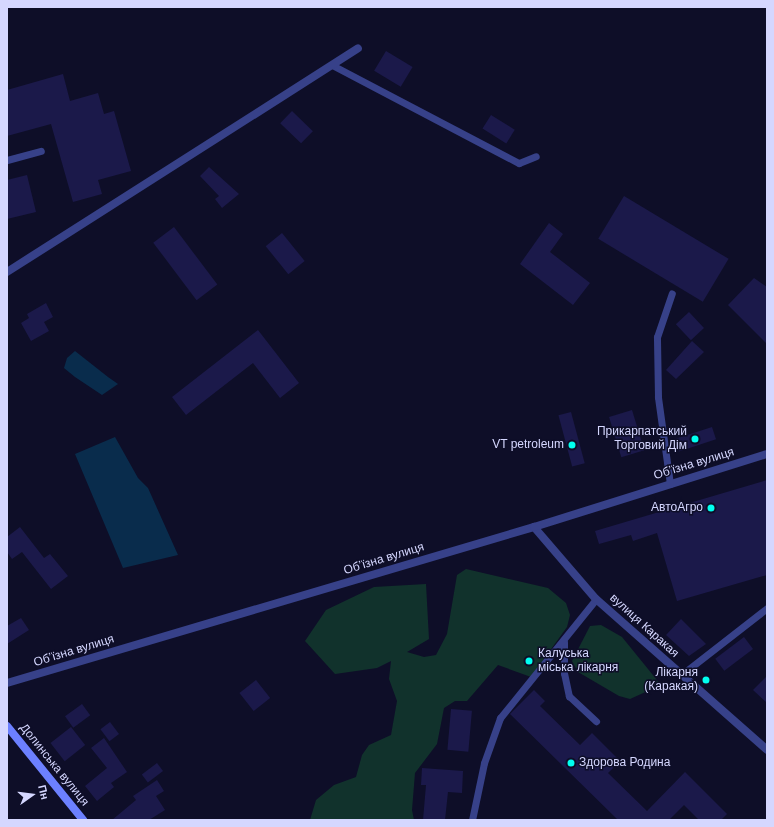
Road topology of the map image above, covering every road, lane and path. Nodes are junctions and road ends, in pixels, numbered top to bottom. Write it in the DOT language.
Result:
graph roads {
  1 [pos="358,48"];
  2 [pos="332,65"];
  3 [pos="41,151"];
  4 [pos="536,156"];
  5 [pos="7,160"];
  6 [pos="7,272"];
  7 [pos="672,293"];
  8 [pos="767,454"];
  9 [pos="670,484"];
  10 [pos="534,527"];
  11 [pos="596,599"];
  12 [pos="767,608"];
  13 [pos="564,642"];
  14 [pos="681,675"];
  15 [pos="7,683"];
  16 [pos="596,721"];
  17 [pos="7,726"];
  18 [pos="767,750"];
  19 [pos="83,820"];
  20 [pos="472,820"];
  1 -- 2 [label="street"];
  2 -- 4 [label="lane"];
  2 -- 6 [label="street"];
  3 -- 5 [label="lane"];
  7 -- 9 [label="lane"];
  8 -- 9 [label="street, Обʼїзна вулиця"];
  9 -- 10 [label="street, Обʼїзна вулиця"];
  10 -- 11 [label="street, вулиця Каракая"];
  10 -- 15 [label="street, Обʼїзна вулиця"];
  11 -- 13 [label="lane"];
  11 -- 14 [label="street, вулиця Каракая"];
  12 -- 14 [label="lane"];
  13 -- 16 [label="lane"];
  13 -- 20 [label="lane"];
  14 -- 18 [label="street, вулиця Каракая"];
  17 -- 19 [label="main road, Долинська вулиця"];
}
